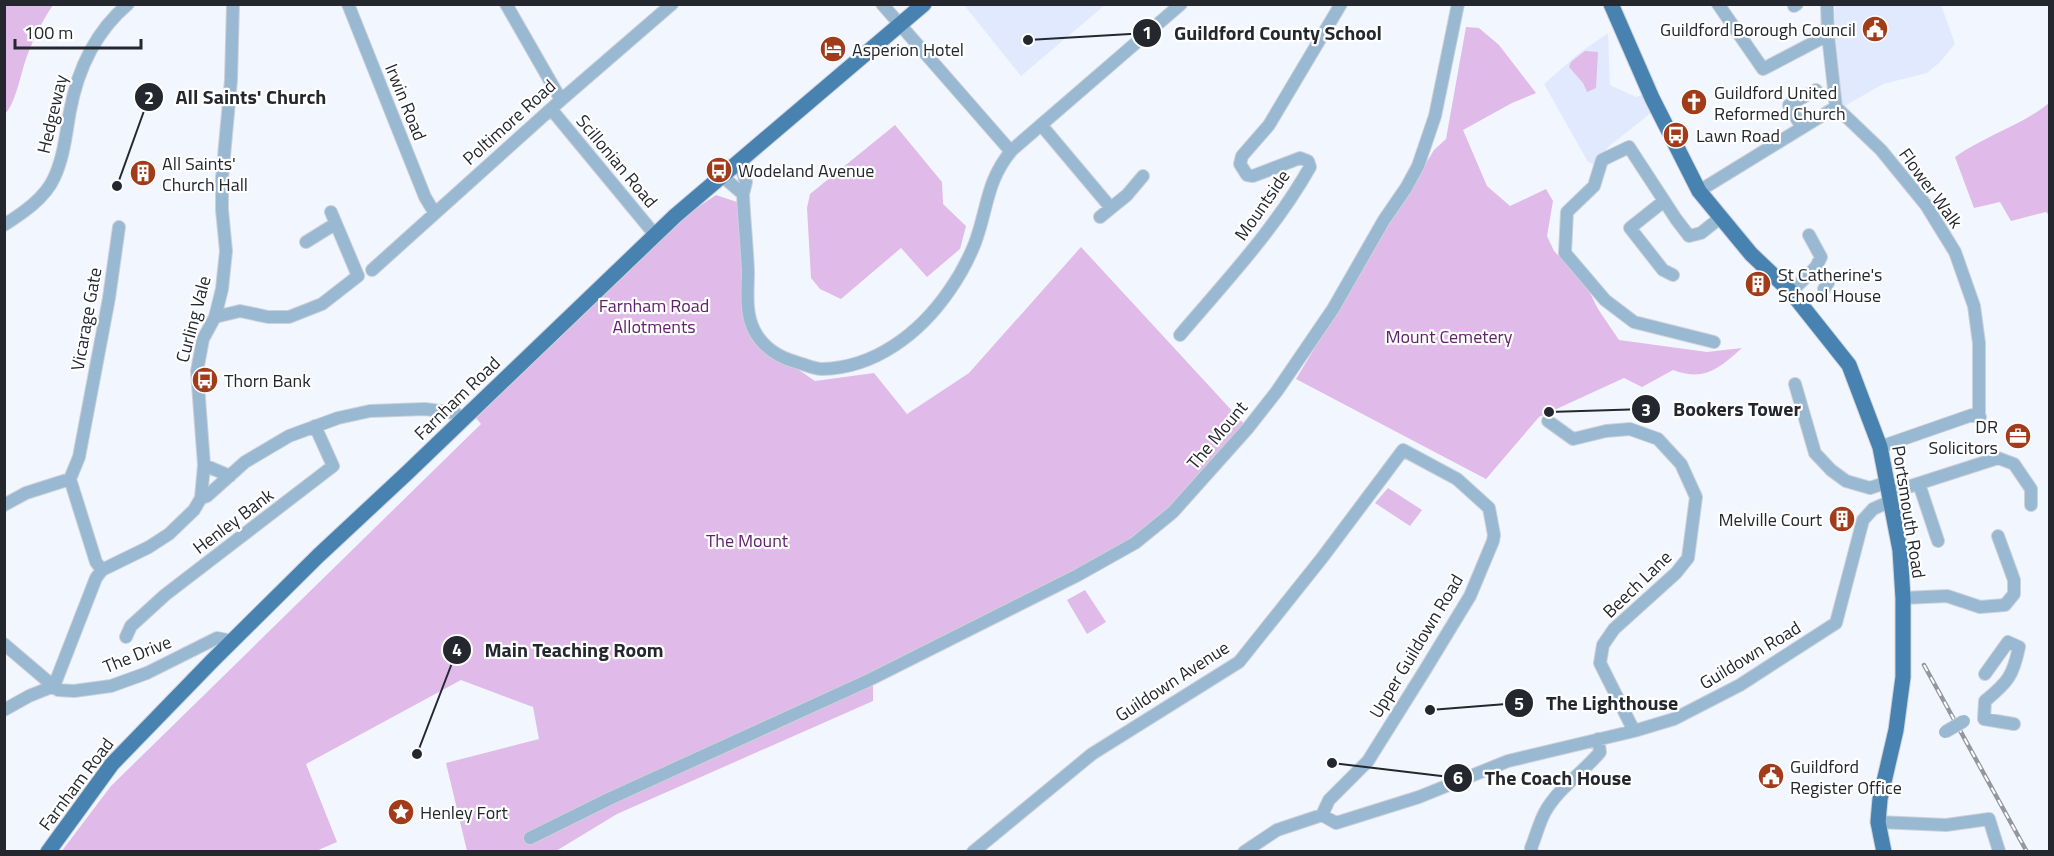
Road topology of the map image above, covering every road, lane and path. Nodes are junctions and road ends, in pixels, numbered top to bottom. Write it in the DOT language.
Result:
graph roads {
  1 [pos="128,4"];
  2 [pos="233,4"];
  3 [pos="348,4"];
  4 [pos="506,4"];
  5 [pos="672,4"];
  6 [pos="882,4"];
  7 [pos="924,4"];
  8 [pos="1181,4"];
  9 [pos="1341,4"];
  10 [pos="1458,4"];
  11 [pos="1611,4"];
  12 [pos="1718,4"];
  13 [pos="1827,4"];
  14 [pos="899,25"];
  15 [pos="1828,35"];
  16 [pos="1816,90"];
  17 [pos="561,100"];
  18 [pos="1836,107"];
  19 [pos="551,109"];
  20 [pos="1042,126"];
  21 [pos="1802,128"];
  22 [pos="1012,150"];
  23 [pos="739,161"];
  24 [pos="722,176"];
  25 [pos="1143,176"];
  26 [pos="1699,191"];
  27 [pos="743,194"];
  28 [pos="1664,201"];
  29 [pos="1111,208"];
  30 [pos="434,212"];
  31 [pos="1100,217"];
  32 [pos="1720,218"];
  33 [pos="4,225"];
  34 [pos="119,227"];
  35 [pos="1809,235"];
  36 [pos="656,236"];
  37 [pos="306,242"];
  38 [pos="1816,267"];
  39 [pos="372,270"];
  40 [pos="1673,275"];
  41 [pos="222,289"];
  42 [pos="1824,289"];
  43 [pos="1791,292"];
  44 [pos="240,311"];
  45 [pos="215,317"];
  46 [pos="1180,335"];
  47 [pos="1714,342"];
  48 [pos="1795,384"];
  49 [pos="463,419"];
  50 [pos="1548,421"];
  51 [pos="315,426"];
  52 [pos="1881,447"];
  53 [pos="1403,450"];
  54 [pos="204,465"];
  55 [pos="230,476"];
  56 [pos="70,479"];
  57 [pos="1919,484"];
  58 [pos="1889,492"];
  59 [pos="201,498"];
  60 [pos="4,505"];
  61 [pos="2031,505"];
  62 [pos="1998,536"];
  63 [pos="1938,541"];
  64 [pos="102,570"];
  65 [pos="1903,598"];
  66 [pos="126,637"];
  67 [pos="232,641"];
  68 [pos="4,644"];
  69 [pos="1985,674"];
  70 [pos="54,686"];
  71 [pos="4,710"];
  72 [pos="1984,720"];
  73 [pos="2014,724"];
  74 [pos="1634,731"];
  75 [pos="1945,732"];
  76 [pos="1598,739"];
  77 [pos="1322,815"];
  78 [pos="1878,822"];
  79 [pos="530,838"];
  80 [pos="1883,851"];
  81 [pos="1999,851"];
  82 [pos="48,852"];
  83 [pos="973,852"];
  84 [pos="1244,852"];
  85 [pos="1532,852"];
  1 -- 33 [label="street, Hedgeway"];
  2 -- 41 [label="street, Curling Vale"];
  3 -- 30 [label="street, Irwin Road"];
  4 -- 17 [label="street, Scillonian Road"];
  5 -- 17 [label="street, Poltimore Road"];
  6 -- 14 [label="street"];
  7 -- 14 [label="main road, Farnham Road"];
  8 -- 20 [label="street"];
  9 -- 46 [label="street, Mountside"];
  10 -- 79 [label="street, The Mount"];
  11 -- 26 [label="main road, Portsmouth Road"];
  12 -- 15 [label="street"];
  13 -- 15 [label="street"];
  14 -- 22 [label="street"];
  14 -- 23 [label="main road, Farnham Road"];
  15 -- 18 [label="street"];
  16 -- 21 [label="street"];
  17 -- 19 [label="street, Poltimore Road"];
  18 -- 21 [label="street"];
  18 -- 52 [label="street, Flower Walk"];
  19 -- 30 [label="street, Poltimore Road"];
  19 -- 36 [label="street, Scillonian Road"];
  20 -- 22 [label="street"];
  20 -- 29 [label="street"];
  21 -- 26 [label="street"];
  22 -- 27 [label="street"];
  23 -- 24 [label="main road, Farnham Road"];
  23 -- 27 [label="street"];
  24 -- 27 [label="street"];
  24 -- 36 [label="main road, Farnham Road"];
  25 -- 29 [label="street"];
  26 -- 32 [label="main road, Portsmouth Road"];
  28 -- 32 [label="street"];
  28 -- 40 [label="street"];
  28 -- 47 [label="street"];
  29 -- 31 [label="street"];
  30 -- 39 [label="street, Poltimore Road"];
  32 -- 43 [label="main road, Portsmouth Road"];
  34 -- 56 [label="street, Vicarage Gate"];
  35 -- 38 [label="street"];
  36 -- 49 [label="main road, Farnham Road"];
  37 -- 44 [label="street"];
  38 -- 42 [label="street"];
  38 -- 43 [label="street"];
  41 -- 44 [label="street"];
  41 -- 45 [label="street, Curling Vale"];
  43 -- 52 [label="main road, Portsmouth Road"];
  44 -- 45 [label="street"];
  45 -- 54 [label="street, Curling Vale"];
  48 -- 58 [label="street"];
  49 -- 51 [label="street"];
  49 -- 67 [label="main road, Farnham Road"];
  50 -- 74 [label="street, Beech Lane"];
  51 -- 55 [label="street"];
  51 -- 66 [label="street, Henley Bank"];
  52 -- 58 [label="main road, Portsmouth Road"];
  53 -- 77 [label="street, Upper Guildown Road"];
  53 -- 83 [label="street, Guildown Avenue"];
  54 -- 55 [label="street"];
  54 -- 59 [label="street, Curling Vale"];
  55 -- 59 [label="street"];
  56 -- 60 [label="street"];
  56 -- 64 [label="street"];
  57 -- 58 [label="street"];
  57 -- 61 [label="street"];
  57 -- 63 [label="street"];
  58 -- 65 [label="main road, Portsmouth Road"];
  58 -- 74 [label="street, Guildown Road"];
  59 -- 64 [label="street"];
  62 -- 65 [label="street"];
  64 -- 70 [label="street"];
  65 -- 78 [label="main road, Portsmouth Road"];
  67 -- 70 [label="street, The Drive"];
  67 -- 82 [label="main road, Farnham Road"];
  68 -- 70 [label="street"];
  69 -- 72 [label="street"];
  70 -- 71 [label="street"];
  72 -- 73 [label="street"];
  72 -- 75 [label="street, bridge"];
  74 -- 76 [label="street, Guildown Road"];
  76 -- 77 [label="street, Guildown Road"];
  76 -- 85 [label="street"];
  77 -- 84 [label="street, Guildown Road"];
  78 -- 80 [label="main road, Portsmouth Road"];
  78 -- 81 [label="street"];
}
